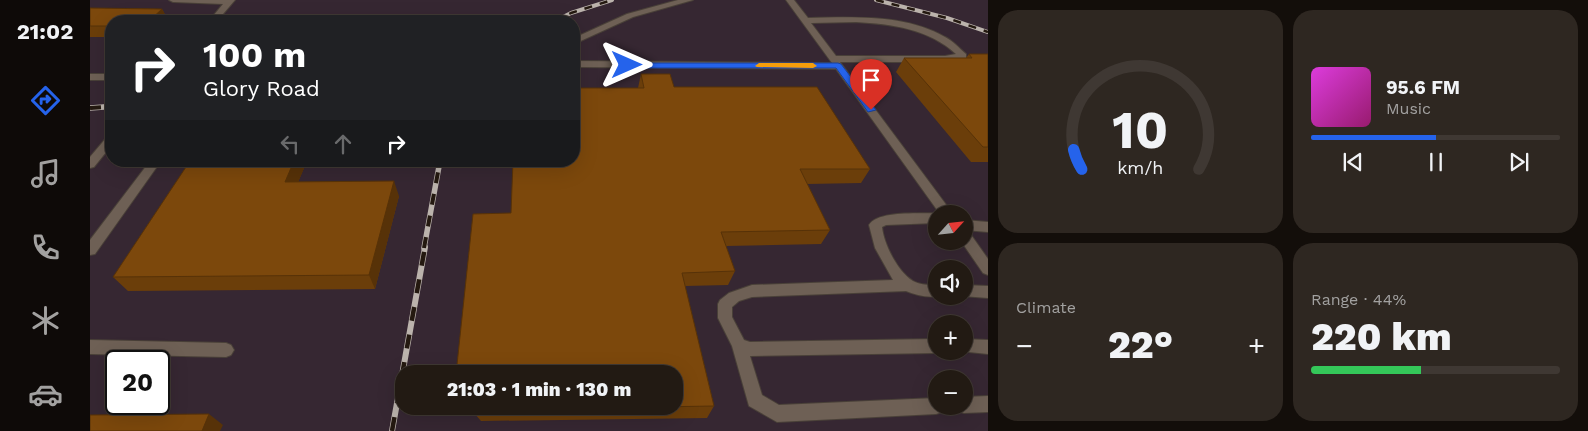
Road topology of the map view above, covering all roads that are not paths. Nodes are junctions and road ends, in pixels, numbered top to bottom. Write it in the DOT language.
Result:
graph roads {
  1 [pos="172,0"];
  2 [pos="690,0"];
  3 [pos="790,0"];
  4 [pos="230,1"];
  5 [pos="218,15"];
  6 [pos="805,20"];
  7 [pos="580,38"];
  8 [pos="836,62"];
  9 [pos="580,64"];
  10 [pos="90,77"];
  11 [pos="105,77"];
  12 [pos="105,146"];
  13 [pos="90,164"];
  14 [pos="152,167"];
  15 [pos="941,205"];
  16 [pos="928,218"];
  17 [pos="973,226"];
  18 [pos="988,227"];
  19 [pos="973,248"];
  20 [pos="90,250"];
  21 [pos="988,269"];
  22 [pos="908,285"];
  23 [pos="928,291"];
  24 [pos="973,291"];
  25 [pos="988,292"];
  26 [pos="739,345"];
  27 [pos="928,346"];
  28 [pos="973,346"];
  29 [pos="90,347"];
  30 [pos="988,347"];
  31 [pos="226,350"];
  32 [pos="988,404"];
  33 [pos="973,405"];
  34 [pos="928,406"];
  1 -- 4 [label="street"];
  2 -- 7 [label="street"];
  3 -- 6 [label="street"];
  4 -- 5 [label="street"];
  6 -- 8 [label="street"];
  6 -- 8 [label="street"];
  8 -- 9 [label="street"];
  8 -- 15 [label="street"];
  10 -- 11 [label="street"];
  12 -- 13 [label="street"];
  14 -- 20 [label="street"];
  16 -- 22 [label="street"];
  17 -- 18 [label="street"];
  19 -- 21 [label="street"];
  22 -- 23 [label="street"];
  22 -- 26 [label="street"];
  24 -- 25 [label="street"];
  26 -- 27 [label="street"];
  26 -- 34 [label="street"];
  28 -- 30 [label="street"];
  29 -- 31 [label="street"];
  32 -- 33 [label="street"];
}
